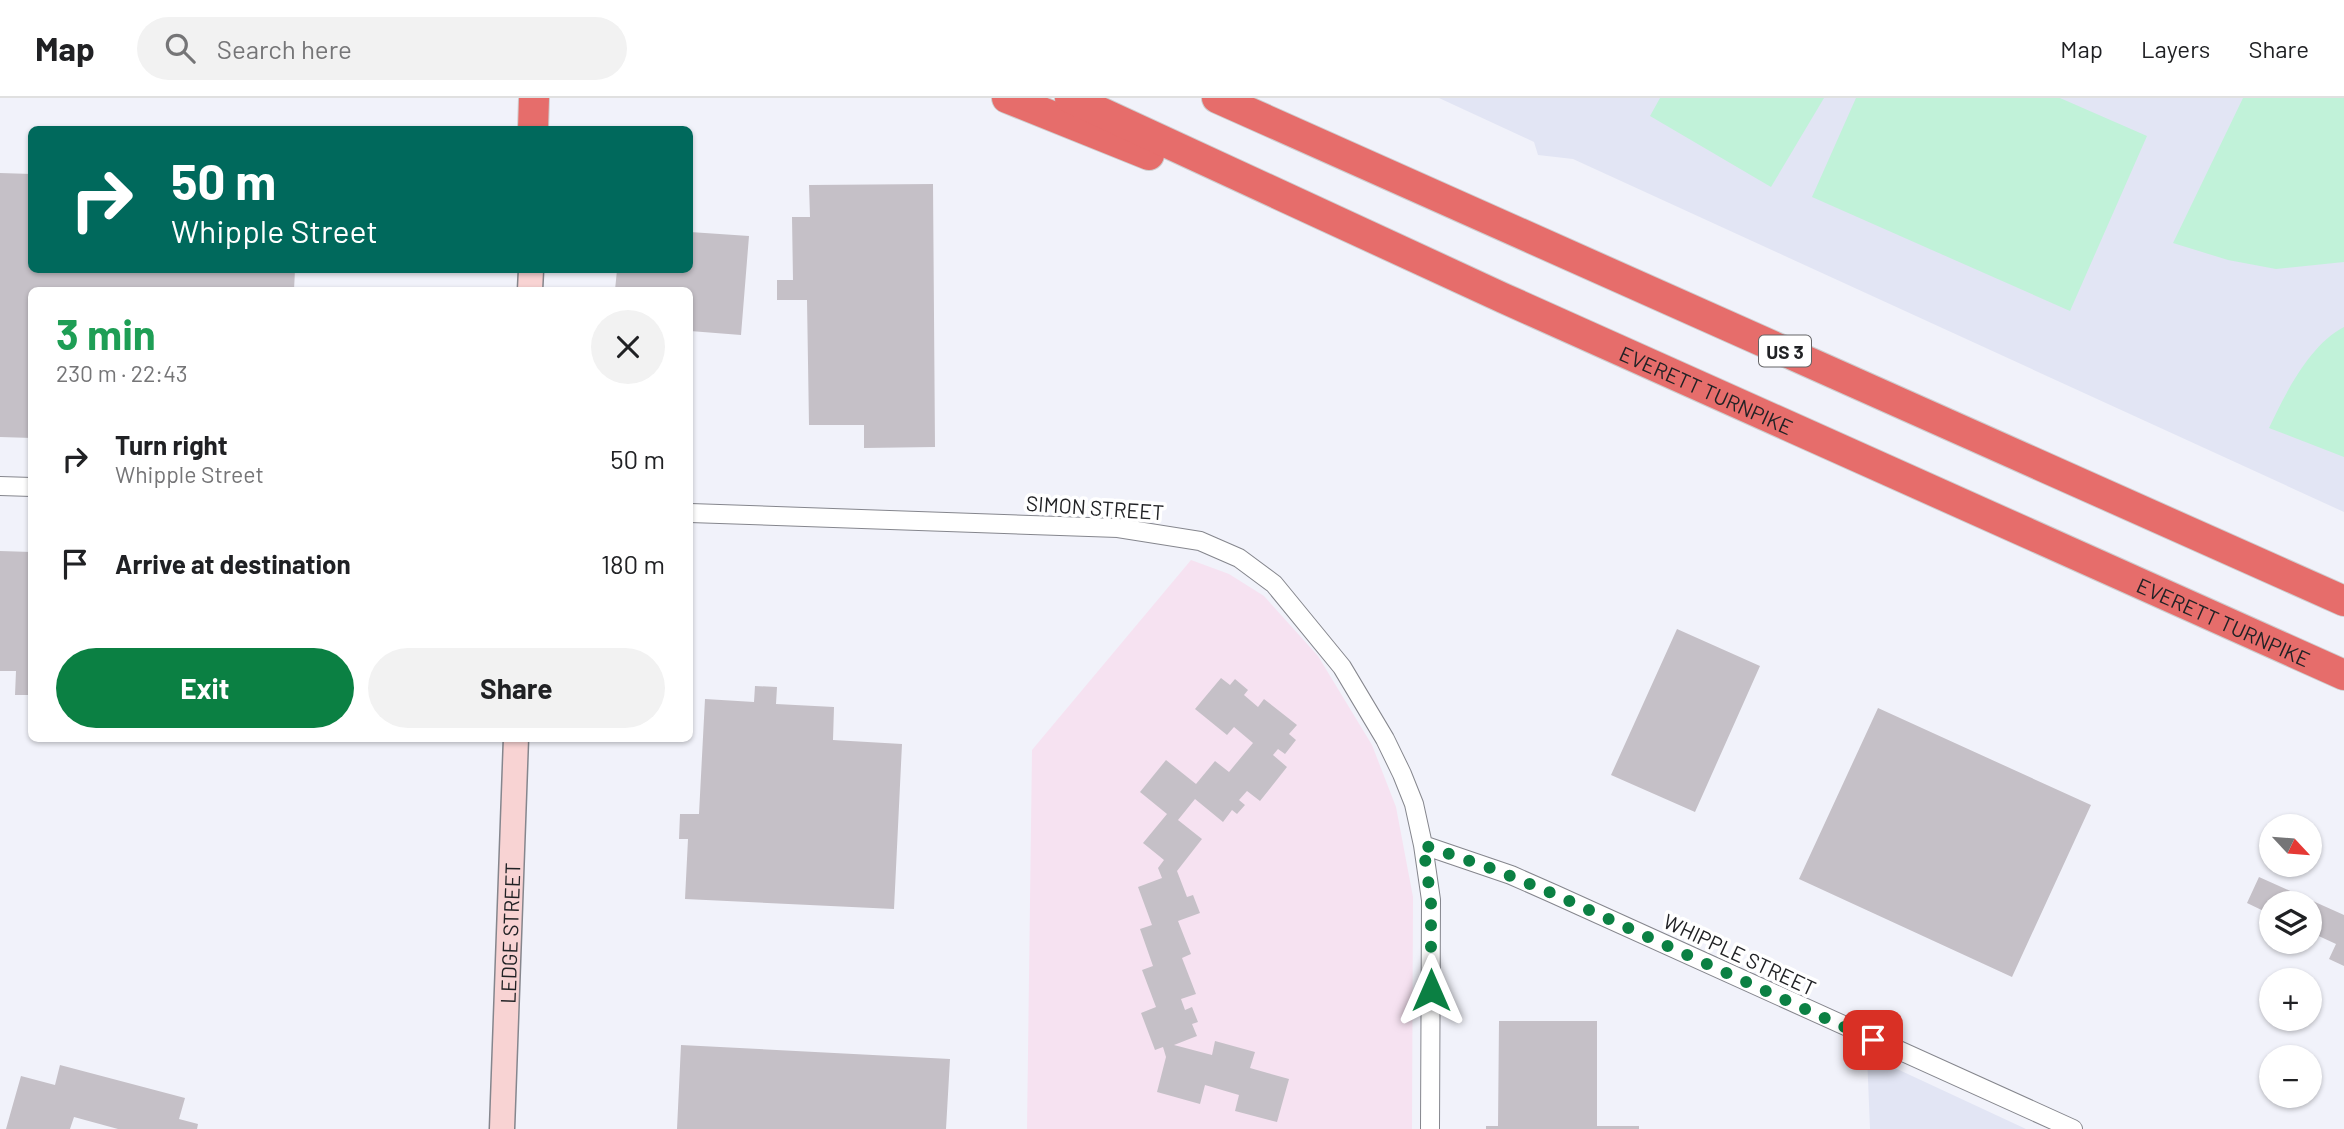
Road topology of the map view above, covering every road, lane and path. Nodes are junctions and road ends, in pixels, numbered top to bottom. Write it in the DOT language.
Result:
graph roads {
  1 [pos="534,98"];
  2 [pos="1007,98"];
  3 [pos="1070,98"];
  4 [pos="1217,98"];
  5 [pos="533,126"];
  6 [pos="1503,298"];
  7 [pos="0,486"];
  8 [pos="28,487"];
  9 [pos="693,513"];
  10 [pos="2344,601"];
  11 [pos="2344,675"];
  12 [pos="516,742"];
  13 [pos="1423,845"];
  14 [pos="502,1129"];
  15 [pos="1430,1129"];
  16 [pos="2073,1129"];
  1 -- 5 [label="highway"];
  2 -- 6 [label="highway"];
  3 -- 6 [label="highway, EVERETT TURNPIKE"];
  4 -- 10 [label="highway, US 3"];
  6 -- 11 [label="highway, EVERETT TURNPIKE"];
  7 -- 8 [label="street"];
  9 -- 13 [label="street, SIMON STREET"];
  12 -- 14 [label="street, LEDGE STREET"];
  13 -- 15 [label="street, SIMON STREET"];
  13 -- 16 [label="street, WHIPPLE STREET"];
}
